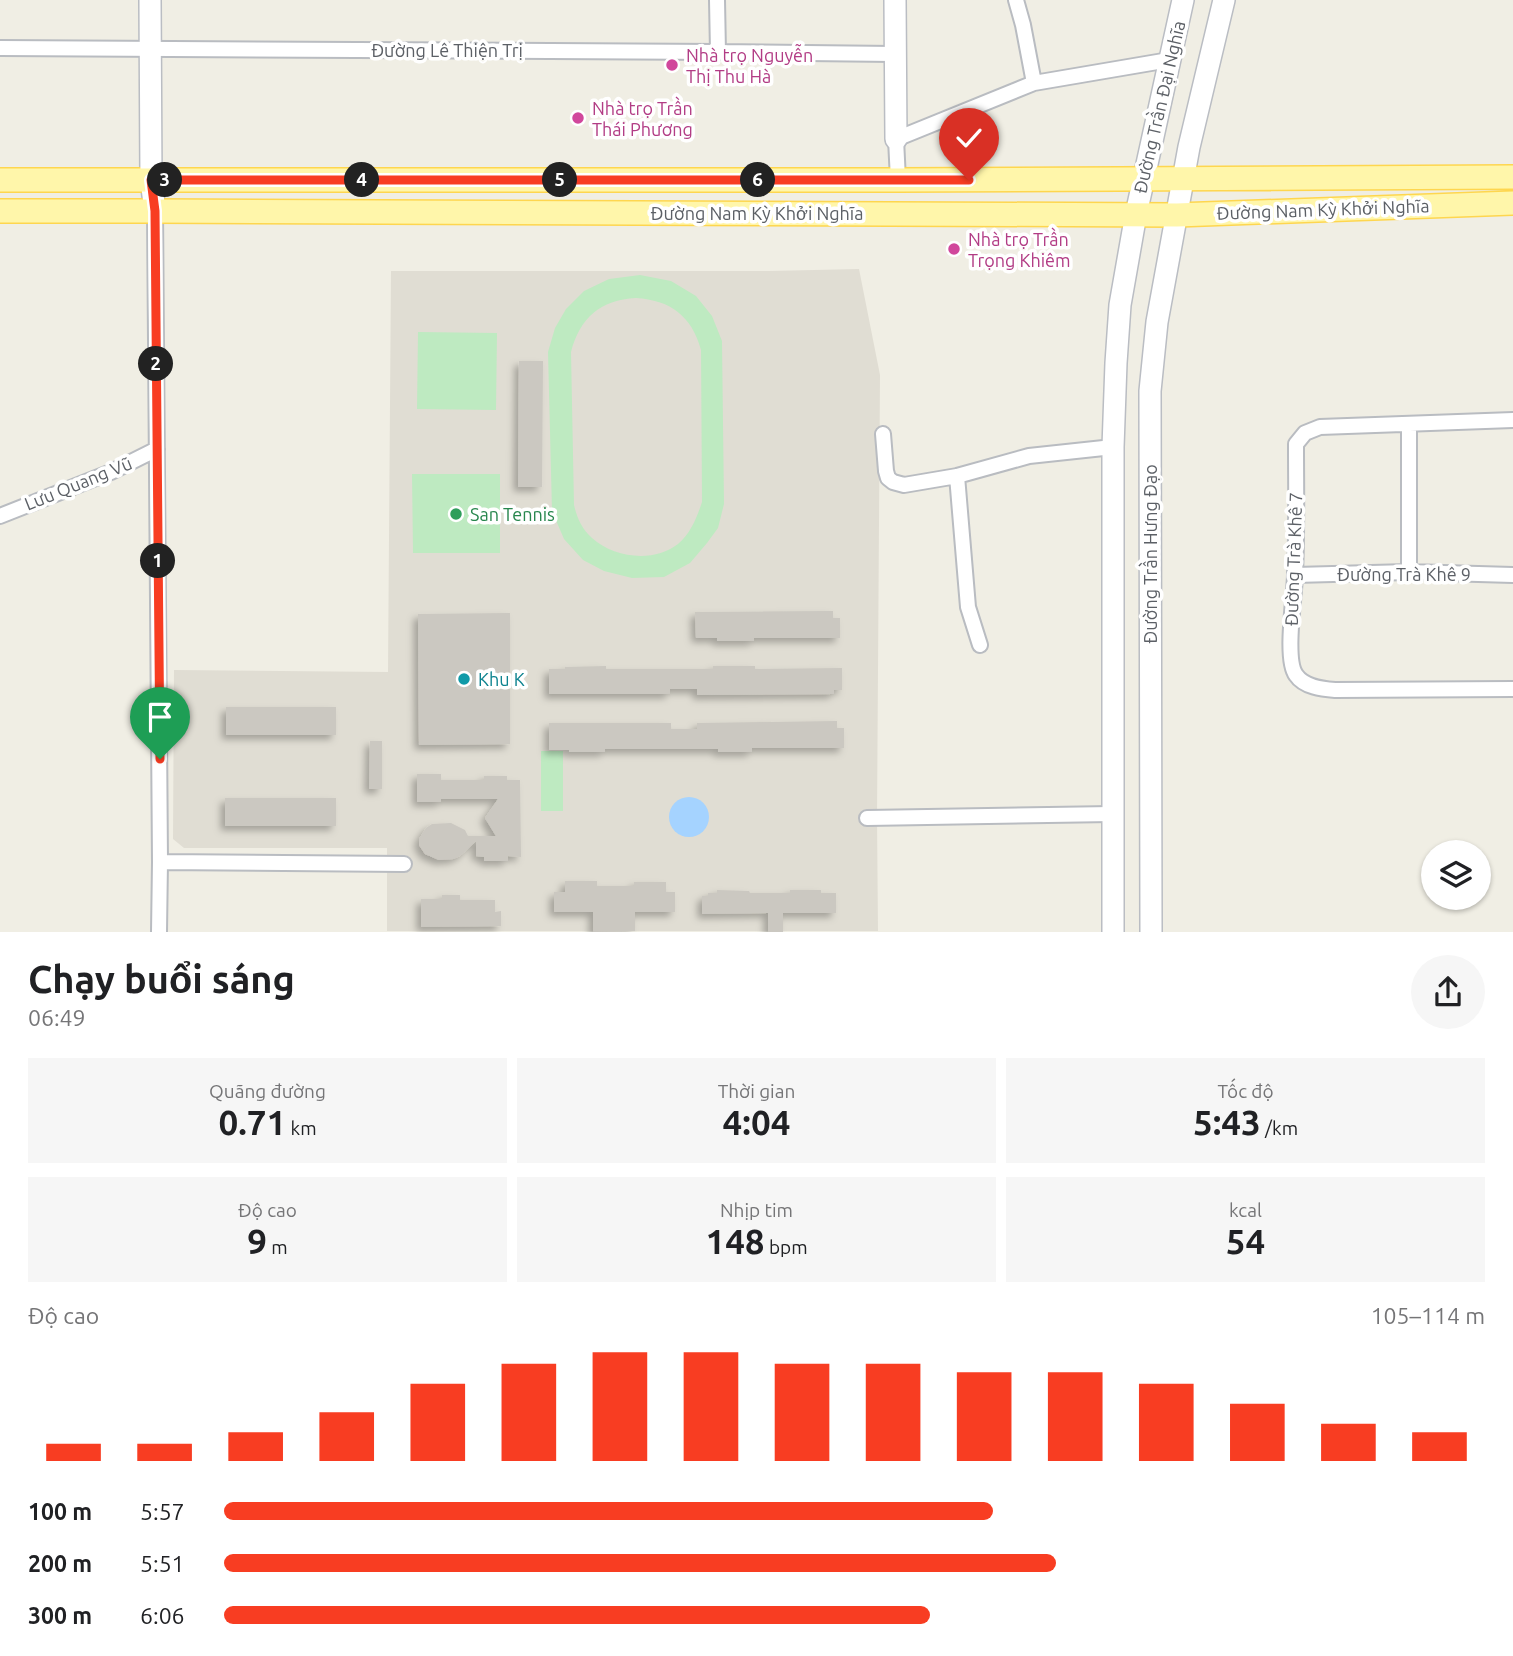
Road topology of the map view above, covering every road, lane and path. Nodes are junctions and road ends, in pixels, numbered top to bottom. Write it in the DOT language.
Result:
graph roads {
  1 [pos="150,0"];
  2 [pos="717,0"];
  3 [pos="895,0"];
  4 [pos="1016,0"];
  5 [pos="1183,0"];
  6 [pos="1224,0"];
  7 [pos="0,48"];
  8 [pos="150,49"];
  9 [pos="718,52"];
  10 [pos="894,54"];
  11 [pos="1169,60"];
  12 [pos="1034,83"];
  13 [pos="896,139"];
  14 [pos="1513,177"];
  15 [pos="1143,179"];
  16 [pos="1184,179"];
  17 [pos="0,180"];
  18 [pos="151,180"];
  19 [pos="898,180"];
  20 [pos="1513,203"];
  21 [pos="0,211"];
  22 [pos="155,211"];
  23 [pos="1136,214"];
  24 [pos="1177,215"];
  25 [pos="1513,420"];
  26 [pos="1409,424"];
  27 [pos="883,434"];
  28 [pos="1113,447"];
  29 [pos="157,449"];
  30 [pos="957,476"];
  31 [pos="0,516"];
  32 [pos="1409,572"];
  33 [pos="1295,575"];
  34 [pos="1513,575"];
  35 [pos="980,645"];
  36 [pos="1114,685"];
  37 [pos="1150,685"];
  38 [pos="1513,689"];
  39 [pos="1112,814"];
  40 [pos="867,818"];
  41 [pos="160,862"];
  42 [pos="404,864"];
  43 [pos="159,932"];
  44 [pos="1113,932"];
  45 [pos="1151,932"];
  1 -- 8 [label="main road"];
  2 -- 9 [label="street"];
  3 -- 10 [label="main road"];
  4 -- 12 [label="street"];
  5 -- 11 [label="main road, Đường Trần Đại Nghĩa"];
  6 -- 16 [label="main road"];
  7 -- 8 [label="street, Đường Lê Thiện Trị"];
  8 -- 9 [label="street, Đường Lê Thiện Trị"];
  8 -- 18 [label="main road"];
  9 -- 10 [label="street, Đường Lê Thiện Trị"];
  10 -- 13 [label="main road"];
  11 -- 12 [label="street"];
  11 -- 15 [label="main road, Đường Trần Đại Nghĩa"];
  12 -- 13 [label="street"];
  13 -- 19 [label="street"];
  14 -- 16 [label="main road, Đường Nam Kỳ Khởi Nghĩa"];
  15 -- 16 [label="main road, Đường Nam Kỳ Khởi Nghĩa"];
  15 -- 19 [label="main road, Đường Nam Kỳ Khởi Nghĩa"];
  15 -- 23 [label="main road, Đường Trần Đại Nghĩa"];
  16 -- 24 [label="main road, Đường Trần Hưng Đạo"];
  17 -- 18 [label="main road, Đường Nam Kỳ Khởi Nghĩa"];
  18 -- 19 [label="main road, Đường Nam Kỳ Khởi Nghĩa"];
  18 -- 22 [label="main road"];
  20 -- 24 [label="main road, Đường Nam Kỳ Khởi Nghĩa"];
  21 -- 22 [label="main road, Đường Nam Kỳ Khởi Nghĩa"];
  22 -- 23 [label="main road, Đường Nam Kỳ Khởi Nghĩa"];
  22 -- 29 [label="street"];
  23 -- 24 [label="main road, Đường Nam Kỳ Khởi Nghĩa"];
  23 -- 28 [label="main road, Đường Trần Hưng Đạo"];
  24 -- 37 [label="main road, Đường Trần Hưng Đạo"];
  25 -- 26 [label="street, Đường Trà Khê 7"];
  26 -- 32 [label="street"];
  26 -- 33 [label="street, Đường Trà Khê 7"];
  27 -- 30 [label="street"];
  28 -- 30 [label="street"];
  28 -- 36 [label="main road, Đường Trần Hưng Đạo"];
  29 -- 31 [label="street, Lưu Quang Vũ"];
  29 -- 41 [label="street"];
  30 -- 35 [label="street"];
  32 -- 33 [label="street, Đường Trà Khê 9"];
  32 -- 34 [label="street, Đường Trà Khê 9"];
  33 -- 38 [label="street, Đường Trà Khê 7"];
  36 -- 37 [label="main road"];
  36 -- 39 [label="main road, Đường Trần Hưng Đạo"];
  37 -- 45 [label="main road, Đường Trần Hưng Đạo"];
  39 -- 40 [label="street"];
  39 -- 44 [label="main road, Đường Trần Hưng Đạo"];
  41 -- 42 [label="street"];
  41 -- 43 [label="street"];
}
